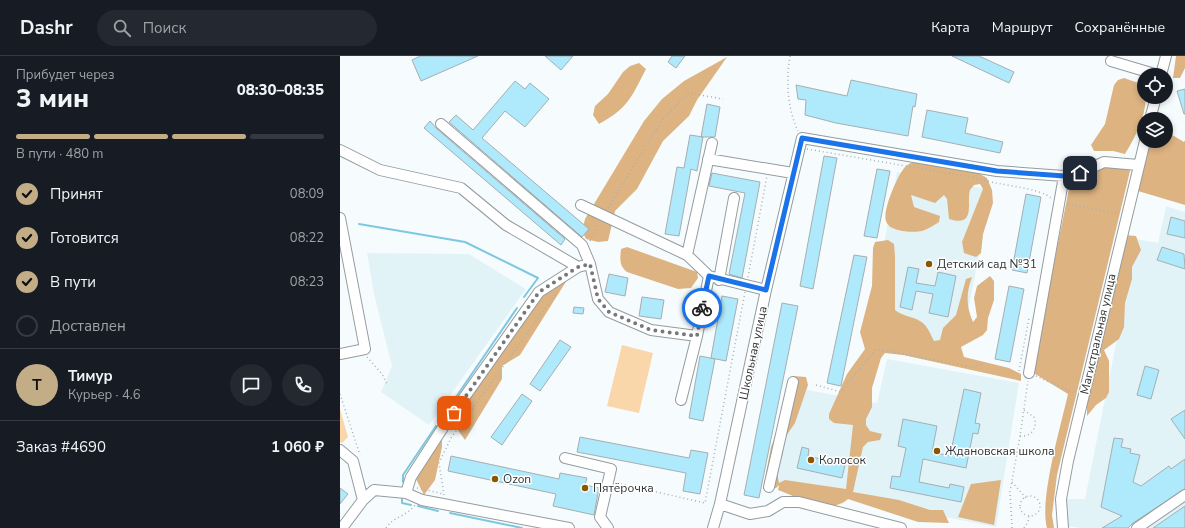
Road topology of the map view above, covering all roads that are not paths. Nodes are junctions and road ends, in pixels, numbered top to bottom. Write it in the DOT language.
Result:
graph roads {
  1 [pos="1166,56"];
  2 [pos="1111,61"];
  3 [pos="1163,68"];
  4 [pos="1137,69"];
  5 [pos="441,124"];
  6 [pos="712,143"];
  7 [pos="1143,148"];
  8 [pos="340,150"];
  9 [pos="708,159"];
  10 [pos="1138,165"];
  11 [pos="794,173"];
  12 [pos="1064,176"];
  13 [pos="734,198"];
  14 [pos="581,205"];
  15 [pos="340,218"];
  16 [pos="687,255"];
  17 [pos="344,264"];
  18 [pos="590,264"];
  19 [pos="578,267"];
  20 [pos="709,276"];
  21 [pos="719,280"];
  22 [pos="766,290"];
  23 [pos="697,336"];
  24 [pos="340,354"];
  25 [pos="1024,372"];
  26 [pos="793,382"];
  27 [pos="681,400"];
  28 [pos="340,450"];
  29 [pos="565,458"];
  30 [pos="769,487"];
  31 [pos="407,489"];
  32 [pos="1185,495"];
  33 [pos="363,500"];
  34 [pos="720,504"];
  35 [pos="342,528"];
  36 [pos="569,528"];
  37 [pos="608,528"];
  38 [pos="713,528"];
  39 [pos="901,528"];
  40 [pos="1063,528"];
  41 [pos="1137,528"];
  1 -- 3 [label="street"];
  2 -- 4 [label="street"];
  5 -- 18 [label="street"];
  6 -- 9 [label="street"];
  7 -- 10 [label="street, Магистральная улица"];
  8 -- 19 [label="street"];
  9 -- 11 [label="street"];
  9 -- 16 [label="street"];
  10 -- 12 [label="street"];
  10 -- 40 [label="street, Магистральная улица"];
  11 -- 12 [label="street, Школьная улица"];
  11 -- 22 [label="street, Школьная улица"];
  12 -- 25 [label="street"];
  13 -- 21 [label="street"];
  14 -- 16 [label="street"];
  15 -- 17 [label="street"];
  16 -- 20 [label="street"];
  17 -- 24 [label="street"];
  18 -- 19 [label="street"];
  18 -- 23 [label="street"];
  19 -- 31 [label="street"];
  20 -- 21 [label="street"];
  20 -- 23 [label="street"];
  21 -- 22 [label="street"];
  22 -- 34 [label="street, Школьная улица"];
  23 -- 27 [label="street"];
  26 -- 30 [label="street"];
  28 -- 33 [label="street"];
  29 -- 37 [label="street"];
  31 -- 33 [label="street"];
  31 -- 36 [label="street"];
  32 -- 41 [label="street"];
  33 -- 35 [label="street"];
  34 -- 38 [label="street, Школьная улица"];
  34 -- 39 [label="street"];
}
